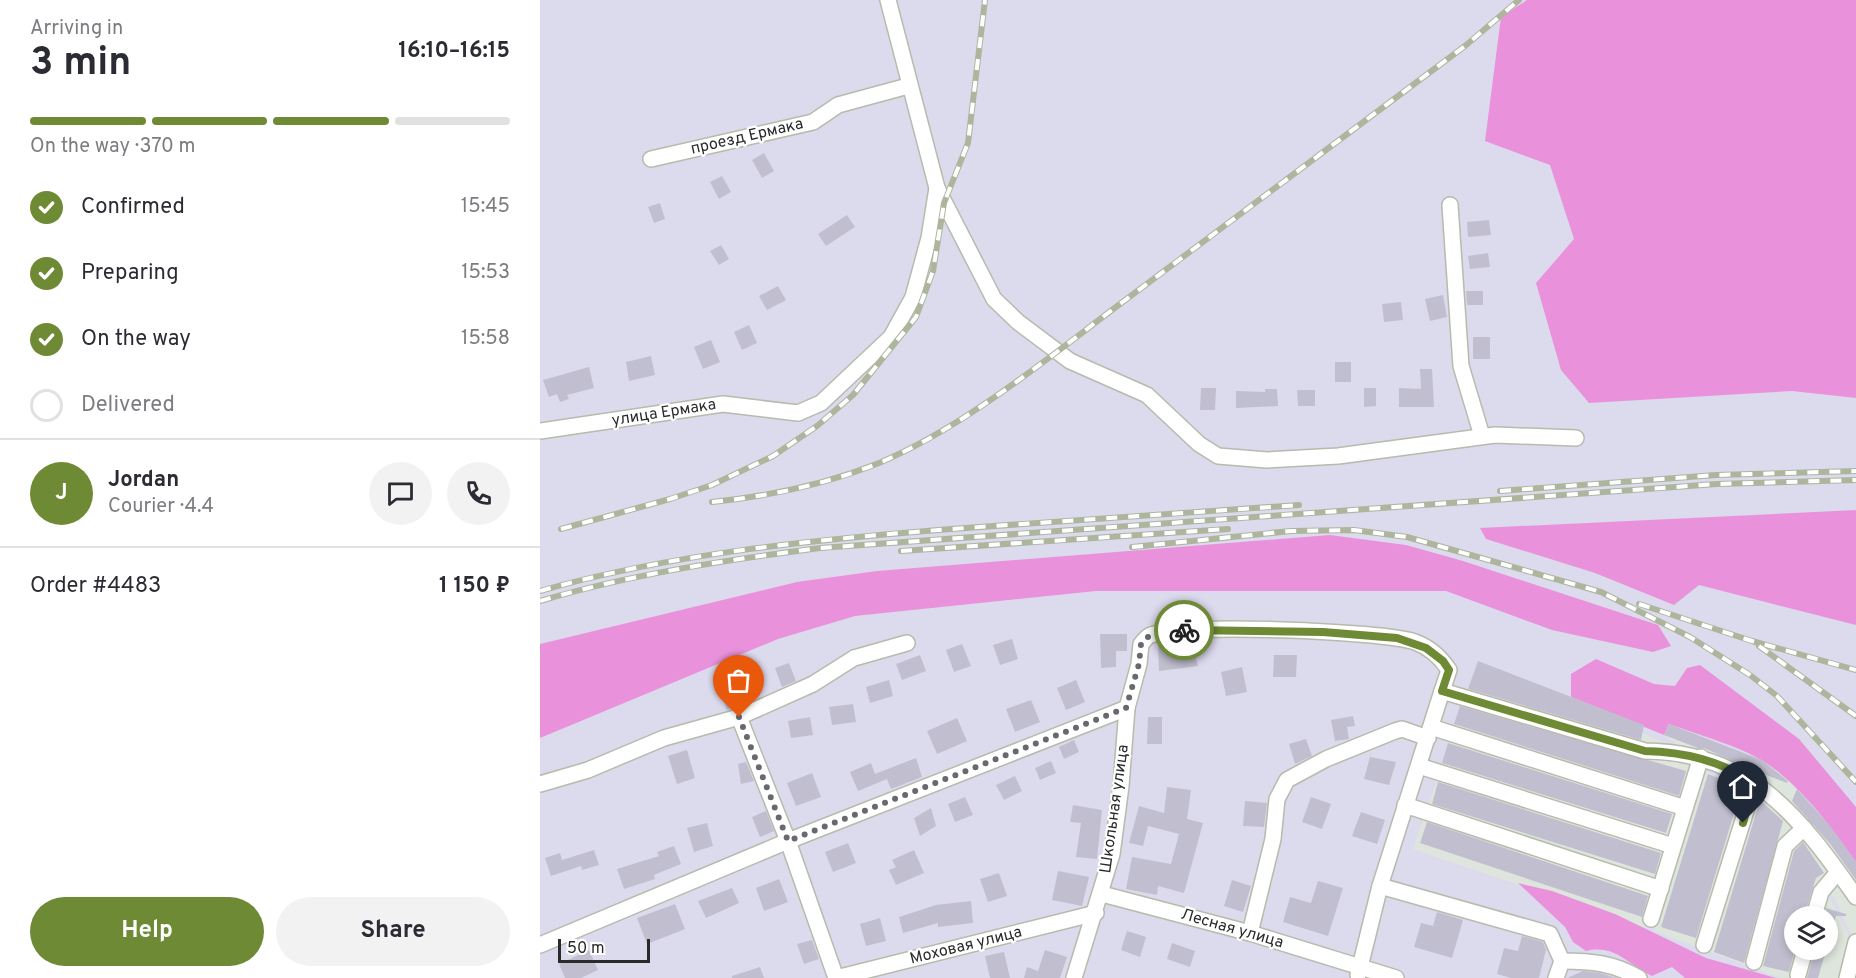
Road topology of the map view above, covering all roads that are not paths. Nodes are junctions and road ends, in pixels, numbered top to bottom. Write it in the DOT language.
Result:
graph roads {
  1 [pos="888,0"];
  2 [pos="908,86"];
  3 [pos="651,159"];
  4 [pos="937,188"];
  5 [pos="1450,205"];
  6 [pos="540,431"];
  7 [pos="1482,436"];
  8 [pos="1576,438"];
  9 [pos="907,643"];
  10 [pos="1442,691"];
  11 [pos="1126,708"];
  12 [pos="739,717"];
  13 [pos="1430,733"];
  14 [pos="1701,757"];
  15 [pos="1419,766"];
  16 [pos="1755,782"];
  17 [pos="540,784"];
  18 [pos="1405,805"];
  19 [pos="1685,808"];
  20 [pos="1804,828"];
  21 [pos="788,841"];
  22 [pos="1673,846"];
  23 [pos="1838,872"];
  24 [pos="1380,886"];
  25 [pos="1660,889"];
  26 [pos="1102,894"];
  27 [pos="1856,897"];
  28 [pos="1817,906"];
  29 [pos="1096,913"];
  30 [pos="1651,919"];
  31 [pos="1250,933"];
  32 [pos="1856,942"];
  33 [pos="540,945"];
  34 [pos="1704,945"];
  35 [pos="1802,960"];
  36 [pos="1562,961"];
  37 [pos="1754,962"];
  38 [pos="1359,973"];
  39 [pos="1798,975"];
  40 [pos="1386,977"];
  41 [pos="836,978"];
  42 [pos="1074,978"];
  43 [pos="1556,978"];
  44 [pos="1639,978"];
  45 [pos="1848,978"];
  1 -- 2 [label="street"];
  2 -- 3 [label="street, проезд Ермака"];
  2 -- 4 [label="street"];
  4 -- 6 [label="street, улица Ермака"];
  4 -- 7 [label="street"];
  5 -- 7 [label="street"];
  7 -- 8 [label="street"];
  9 -- 12 [label="street"];
  10 -- 11 [label="street, Школьная улица"];
  10 -- 13 [label="street"];
  10 -- 14 [label="street"];
  11 -- 21 [label="street"];
  11 -- 26 [label="street, Школьная улица"];
  12 -- 17 [label="street"];
  12 -- 21 [label="street"];
  13 -- 15 [label="street"];
  13 -- 19 [label="street"];
  13 -- 31 [label="street"];
  14 -- 16 [label="street"];
  14 -- 19 [label="street"];
  15 -- 18 [label="street"];
  15 -- 22 [label="street"];
  16 -- 20 [label="street"];
  16 -- 34 [label="street"];
  18 -- 24 [label="street"];
  18 -- 25 [label="street"];
  19 -- 22 [label="street"];
  20 -- 23 [label="street"];
  20 -- 37 [label="street"];
  21 -- 33 [label="street"];
  21 -- 41 [label="street"];
  22 -- 25 [label="street"];
  23 -- 27 [label="street"];
  23 -- 28 [label="street"];
  24 -- 36 [label="street"];
  24 -- 38 [label="street"];
  25 -- 30 [label="street"];
  26 -- 29 [label="street, Школьная улица"];
  26 -- 31 [label="street, Лесная улица"];
  29 -- 41 [label="street, Моховая улица"];
  29 -- 42 [label="street, Школьная улица"];
  31 -- 38 [label="street, Лесная улица"];
  32 -- 45 [label="street"];
  35 -- 39 [label="street"];
  36 -- 43 [label="street"];
  36 -- 44 [label="street"];
  38 -- 40 [label="street, Лесная улица"];
}
